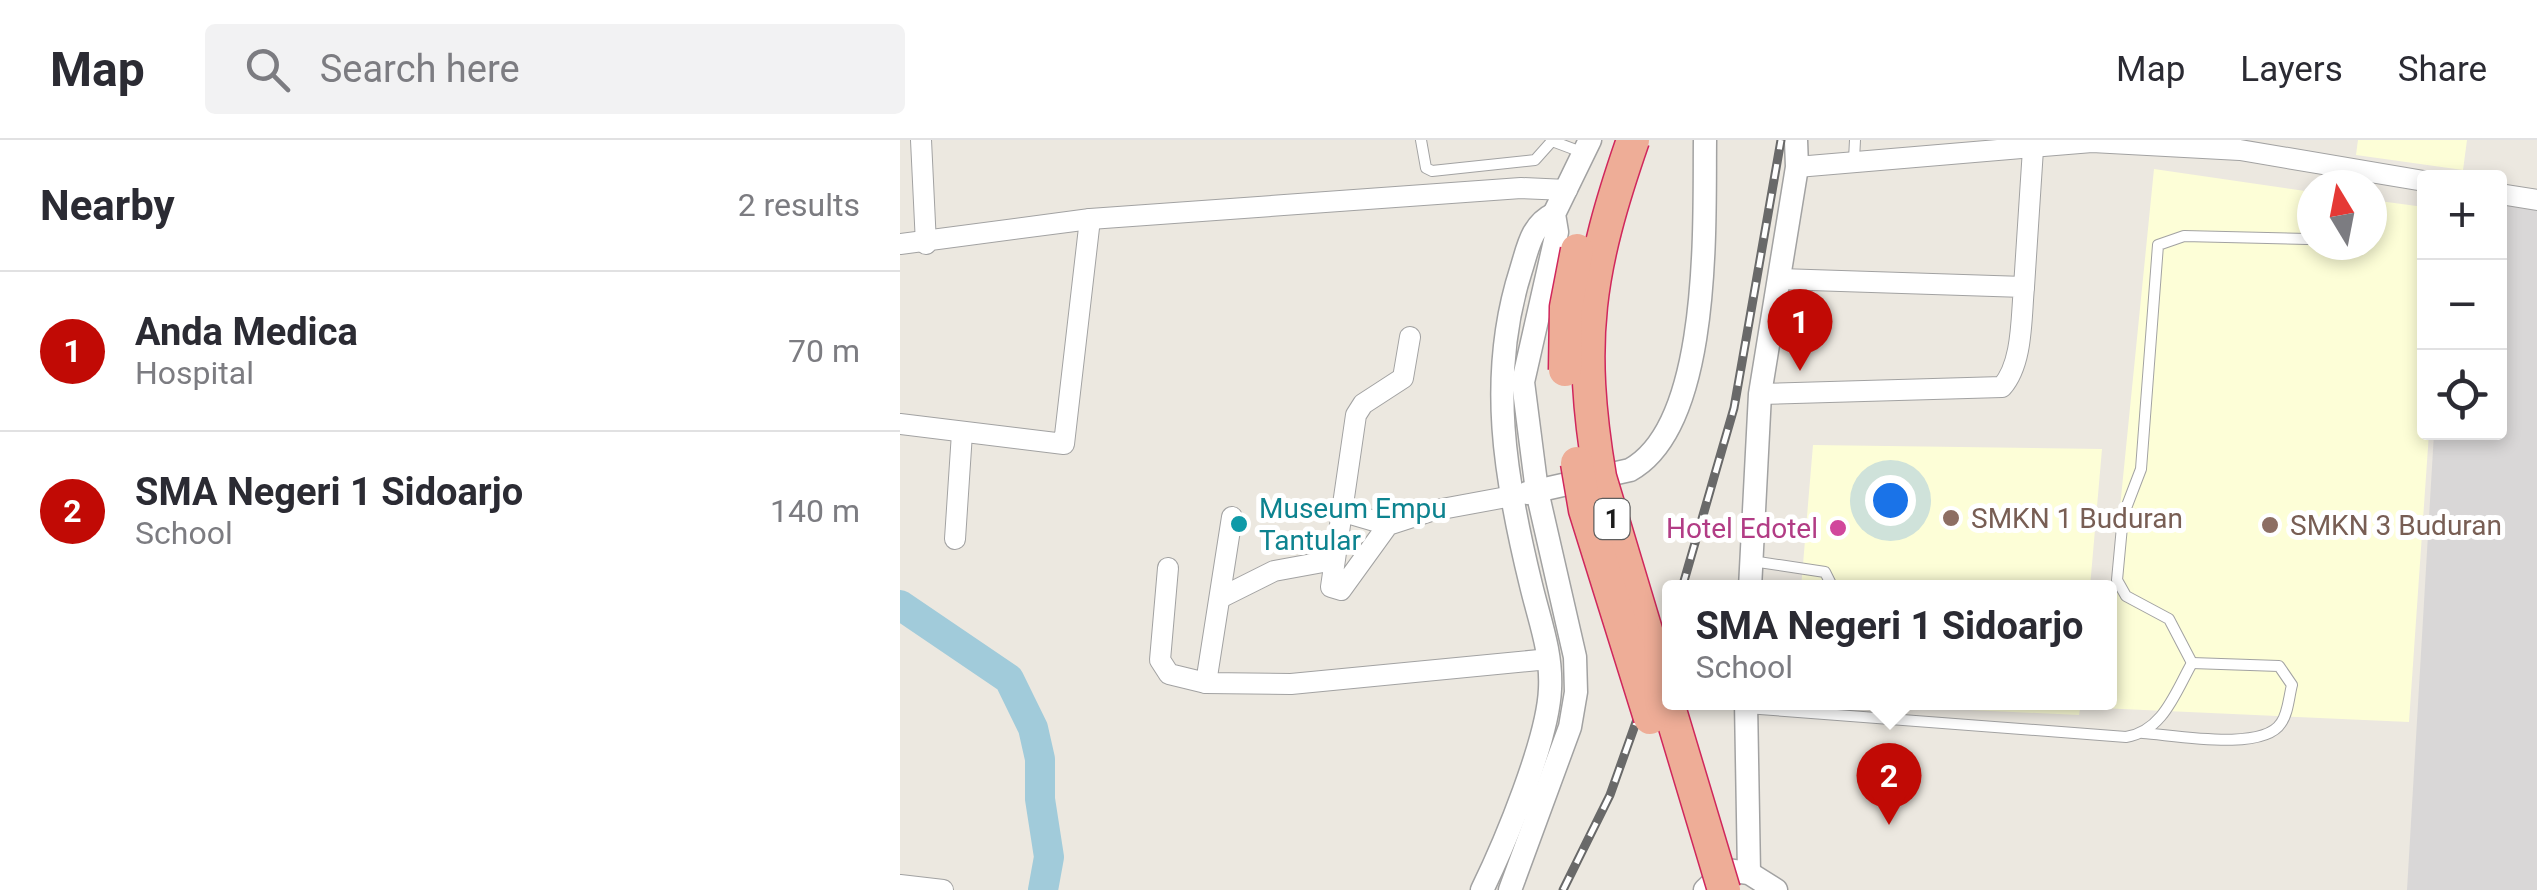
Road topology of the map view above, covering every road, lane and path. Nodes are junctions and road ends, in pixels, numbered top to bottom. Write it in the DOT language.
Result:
graph roads {
  1 [pos="921,140"];
  2 [pos="1422,140"];
  3 [pos="1552,140"];
  4 [pos="1633,140"];
  5 [pos="1705,140"];
  6 [pos="1796,140"];
  7 [pos="2092,141"];
  8 [pos="1595,145"];
  9 [pos="2033,148"];
  10 [pos="1855,150"];
  11 [pos="1797,168"];
  12 [pos="2417,180"];
  13 [pos="1567,190"];
  14 [pos="2507,195"];
  15 [pos="2537,200"];
  16 [pos="1554,214"];
  17 [pos="1090,220"];
  18 [pos="2297,239"];
  19 [pos="900,244"];
  20 [pos="926,244"];
  21 [pos="1780,279"];
  22 [pos="2024,287"];
  23 [pos="1410,337"];
  24 [pos="1760,394"];
  25 [pos="900,424"];
  26 [pos="962,433"];
  27 [pos="1537,491"];
  28 [pos="1512,496"];
  29 [pos="1340,511"];
  30 [pos="1232,518"];
  31 [pos="1388,526"];
  32 [pos="955,539"];
  33 [pos="1334,560"];
  34 [pos="1750,561"];
  35 [pos="1168,568"];
  36 [pos="1750,580"];
  37 [pos="1829,580"];
  38 [pos="1222,597"];
  39 [pos="1549,659"];
  40 [pos="1662,660"];
  41 [pos="2192,663"];
  42 [pos="1206,683"];
  43 [pos="1679,710"];
  44 [pos="1746,710"];
  45 [pos="1805,710"];
  46 [pos="2142,733"];
  47 [pos="1737,881"];
  48 [pos="900,885"];
  49 [pos="943,890"];
  50 [pos="1482,890"];
  51 [pos="1510,890"];
  52 [pos="1704,890"];
  53 [pos="1776,890"];
  1 -- 20 [label="street"];
  2 -- 3 [label="lane"];
  3 -- 8 [label="lane"];
  4 -- 40 [label="highway, 1, bridge"];
  5 -- 27 [label="street"];
  6 -- 11 [label="street"];
  7 -- 9 [label="street"];
  7 -- 12 [label="street"];
  8 -- 13 [label="street"];
  8 -- 52 [label="highway, 1, bridge"];
  9 -- 10 [label="street"];
  9 -- 22 [label="street"];
  10 -- 11 [label="street"];
  11 -- 21 [label="street"];
  13 -- 16 [label="street"];
  13 -- 17 [label="street"];
  14 -- 15 [label="street"];
  16 -- 27 [label="street"];
  16 -- 28 [label="street"];
  17 -- 20 [label="street"];
  17 -- 26 [label="street"];
  18 -- 41 [label="lane"];
  19 -- 20 [label="street"];
  21 -- 22 [label="street"];
  21 -- 24 [label="street"];
  22 -- 24 [label="street"];
  23 -- 29 [label="street"];
  24 -- 34 [label="street"];
  25 -- 26 [label="street"];
  26 -- 32 [label="street"];
  27 -- 28 [label="street"];
  27 -- 51 [label="street"];
  28 -- 31 [label="street"];
  28 -- 39 [label="street"];
  29 -- 31 [label="street"];
  29 -- 33 [label="street"];
  30 -- 38 [label="street"];
  31 -- 33 [label="street"];
  33 -- 38 [label="street"];
  34 -- 36 [label="street"];
  34 -- 37 [label="lane"];
  35 -- 42 [label="street"];
  38 -- 42 [label="street"];
  39 -- 42 [label="street"];
  39 -- 50 [label="street"];
  41 -- 46 [label="lane"];
  41 -- 46 [label="lane"];
  43 -- 47 [label="highway, 1, bridge"];
  44 -- 47 [label="street"];
  45 -- 46 [label="lane"];
  47 -- 52 [label="street"];
  47 -- 53 [label="street"];
  48 -- 49 [label="street"];
}
